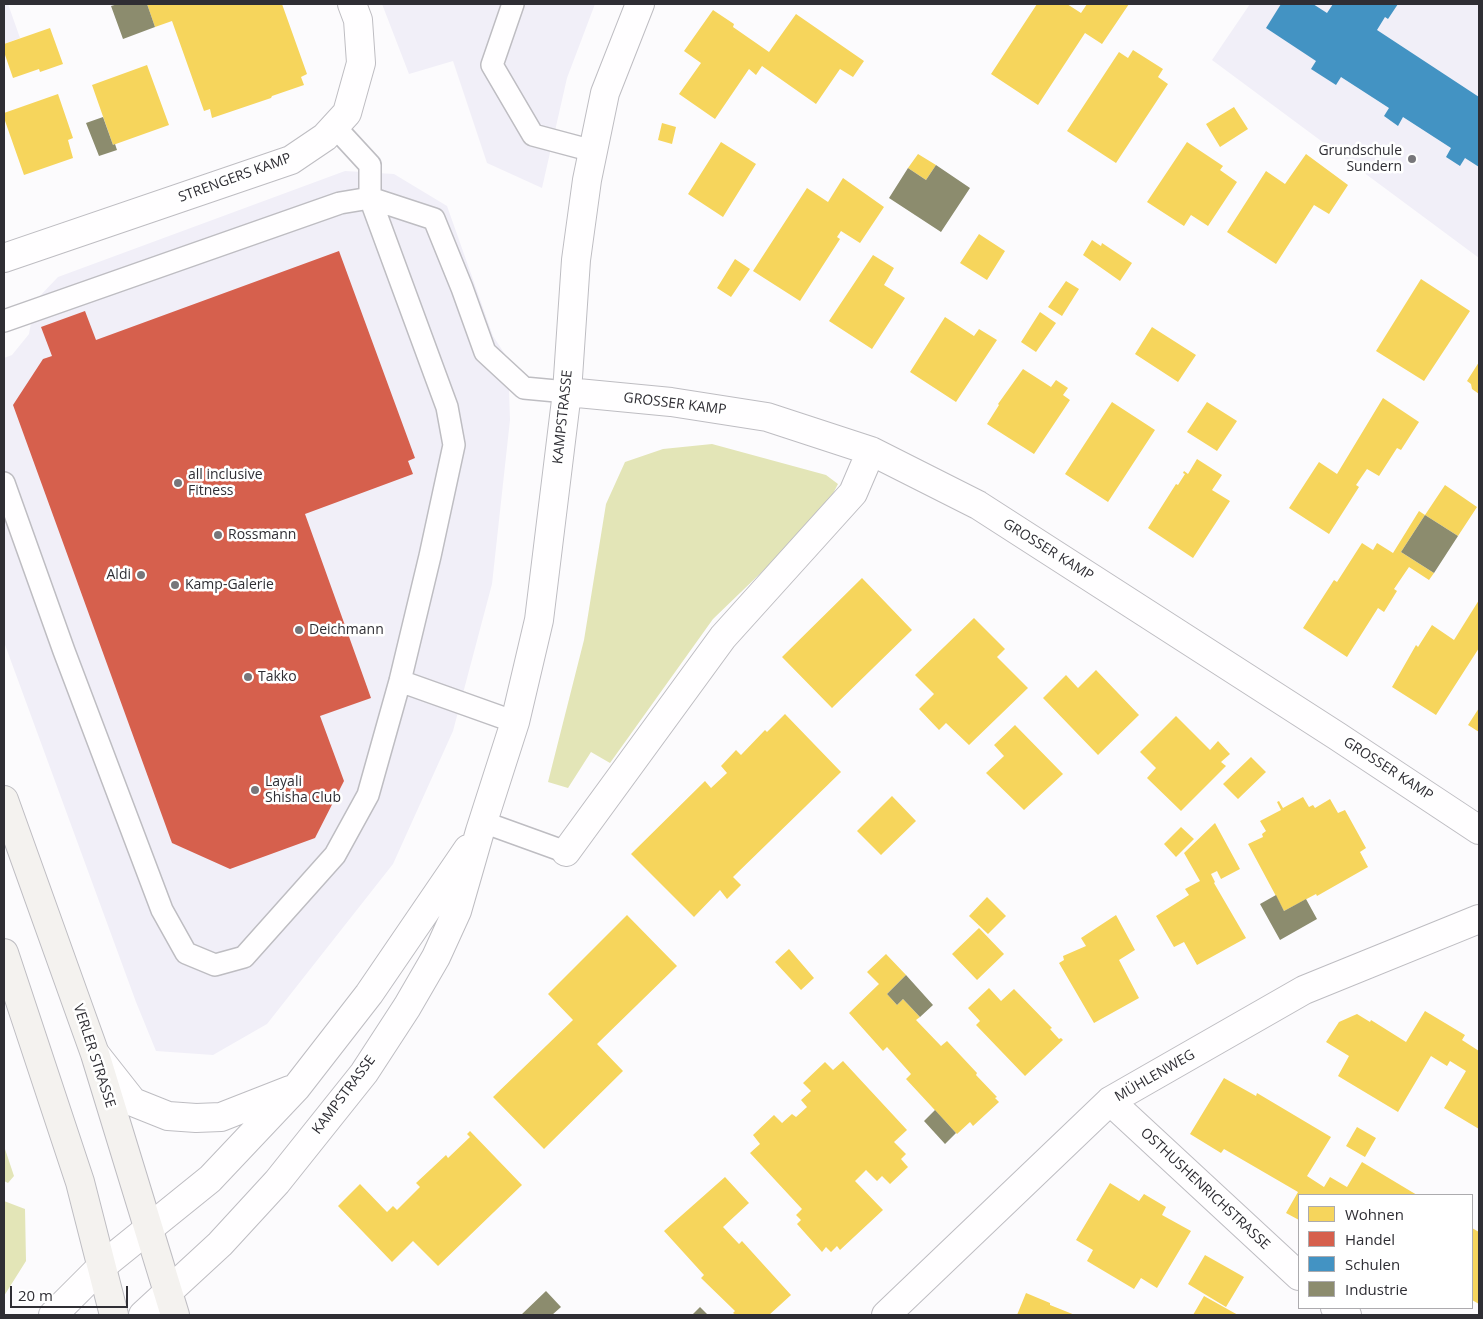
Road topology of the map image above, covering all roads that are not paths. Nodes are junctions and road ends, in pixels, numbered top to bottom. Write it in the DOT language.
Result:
graph roads {
  1 [pos="352,4"];
  2 [pos="513,4"];
  3 [pos="640,4"];
  4 [pos="334,127"];
  5 [pos="593,150"];
  6 [pos="370,198"];
  7 [pos="4,258"];
  8 [pos="4,321"];
  9 [pos="567,392"];
  10 [pos="871,451"];
  11 [pos="4,483"];
  12 [pos="400,681"];
  13 [pos="515,722"];
  14 [pos="4,800"];
  15 [pos="481,827"];
  16 [pos="1479,830"];
  17 [pos="566,852"];
  18 [pos="1479,919"];
  19 [pos="4,953"];
  20 [pos="95,1054"];
  21 [pos="296,1088"];
  22 [pos="1110,1101"];
  23 [pos="149,1230"];
  24 [pos="101,1268"];
  25 [pos="1298,1275"];
  26 [pos="171,1304"];
  27 [pos="53,1315"];
  28 [pos="114,1315"];
  29 [pos="143,1315"];
  30 [pos="886,1315"];
  1 -- 4 [label="street, STRENGERS KAMP"];
  2 -- 5 [label="lane"];
  3 -- 5 [label="street, KAMPSTRASSE"];
  4 -- 6 [label="lane"];
  4 -- 7 [label="street, STRENGERS KAMP"];
  5 -- 9 [label="street, KAMPSTRASSE"];
  6 -- 8 [label="lane"];
  6 -- 9 [label="lane"];
  6 -- 12 [label="lane"];
  9 -- 10 [label="street, GROSSER KAMP"];
  9 -- 13 [label="street, KAMPSTRASSE"];
  10 -- 16 [label="street, GROSSER KAMP"];
  10 -- 17 [label="street"];
  11 -- 12 [label="lane"];
  12 -- 13 [label="lane"];
  13 -- 15 [label="street, KAMPSTRASSE"];
  14 -- 20 [label="main road, VERLER STRASSE"];
  15 -- 17 [label="lane"];
  15 -- 21 [label="street, KAMPSTRASSE"];
  15 -- 26 [label="street, KAMPSTRASSE"];
  18 -- 22 [label="street, MÜHLENWEG"];
  19 -- 24 [label="main road"];
  20 -- 21 [label="street"];
  20 -- 23 [label="main road, VERLER STRASSE"];
  21 -- 23 [label="street, KAMPSTRASSE"];
  22 -- 25 [label="street, OSTHUSHENRICHSTRASSE"];
  22 -- 30 [label="street, MÜHLENWEG"];
  23 -- 24 [label="street, KAMPSTRASSE"];
  23 -- 26 [label="main road, VERLER STRASSE"];
  24 -- 27 [label="street, KAMPSTRASSE"];
  24 -- 28 [label="main road"];
  26 -- 29 [label="street, KAMPSTRASSE"];
}
